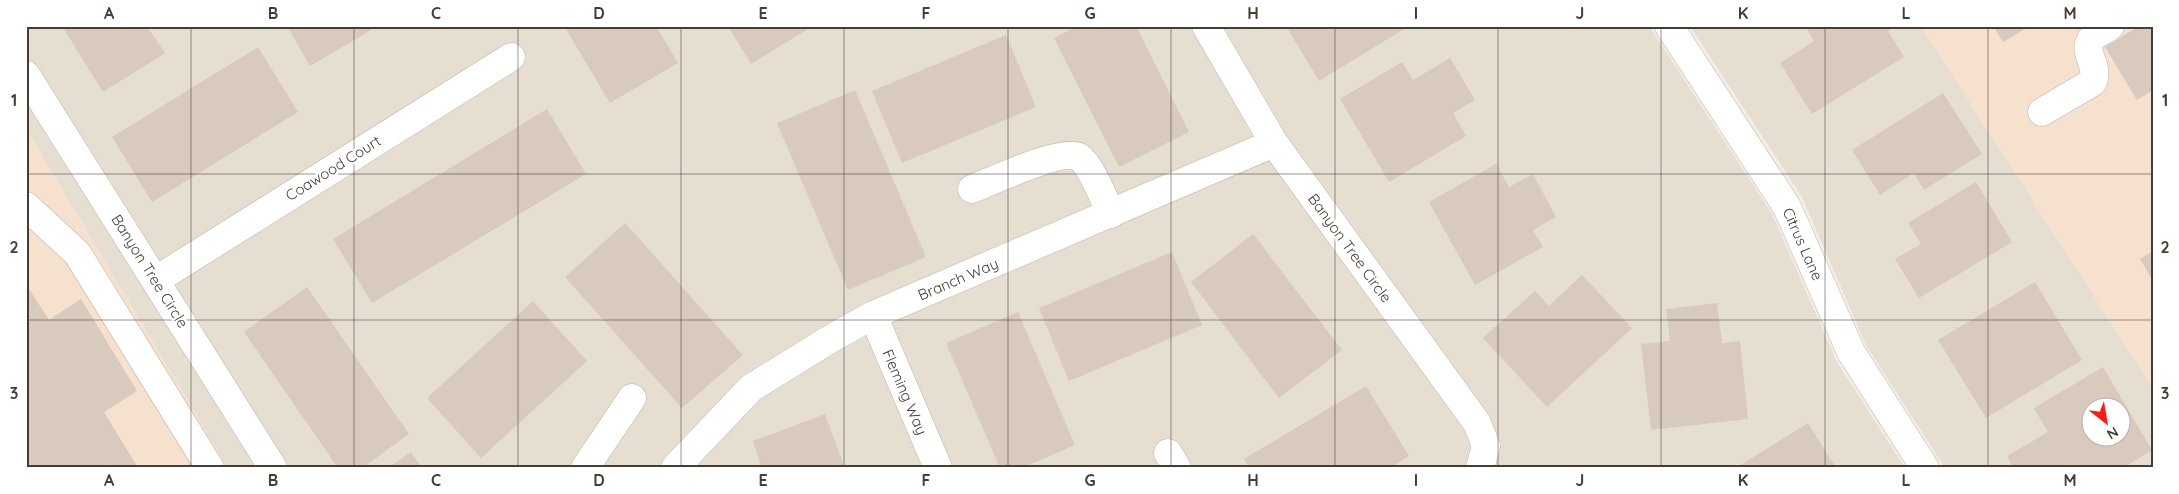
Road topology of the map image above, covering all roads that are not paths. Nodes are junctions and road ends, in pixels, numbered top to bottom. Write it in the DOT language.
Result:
graph roads {
  1 [pos="1206,26"];
  2 [pos="1669,26"];
  3 [pos="2110,26"];
  4 [pos="511,57"];
  5 [pos="26,75"];
  6 [pos="2042,112"];
  7 [pos="1274,143"];
  8 [pos="972,189"];
  9 [pos="26,206"];
  10 [pos="1111,214"];
  11 [pos="156,280"];
  12 [pos="873,315"];
  13 [pos="632,398"];
  14 [pos="586,467"];
  15 [pos="210,468"];
  16 [pos="274,468"];
  17 [pos="675,468"];
  18 [pos="938,468"];
  19 [pos="1480,468"];
  20 [pos="1925,468"];
  1 -- 7 [label="street, Banyon Tree Circle"];
  2 -- 20 [label="street, Citrus Lane"];
  3 -- 6 [label="street"];
  4 -- 11 [label="street, Coawood Court"];
  5 -- 11 [label="street, Banyon Tree Circle"];
  7 -- 10 [label="street, Branch Way"];
  7 -- 19 [label="street, Banyon Tree Circle"];
  8 -- 10 [label="street"];
  9 -- 15 [label="street"];
  10 -- 12 [label="street, Branch Way"];
  11 -- 16 [label="street, Banyon Tree Circle"];
  12 -- 17 [label="street, Branch Way"];
  12 -- 18 [label="street, Fleming Way"];
  13 -- 14 [label="street"];
}
